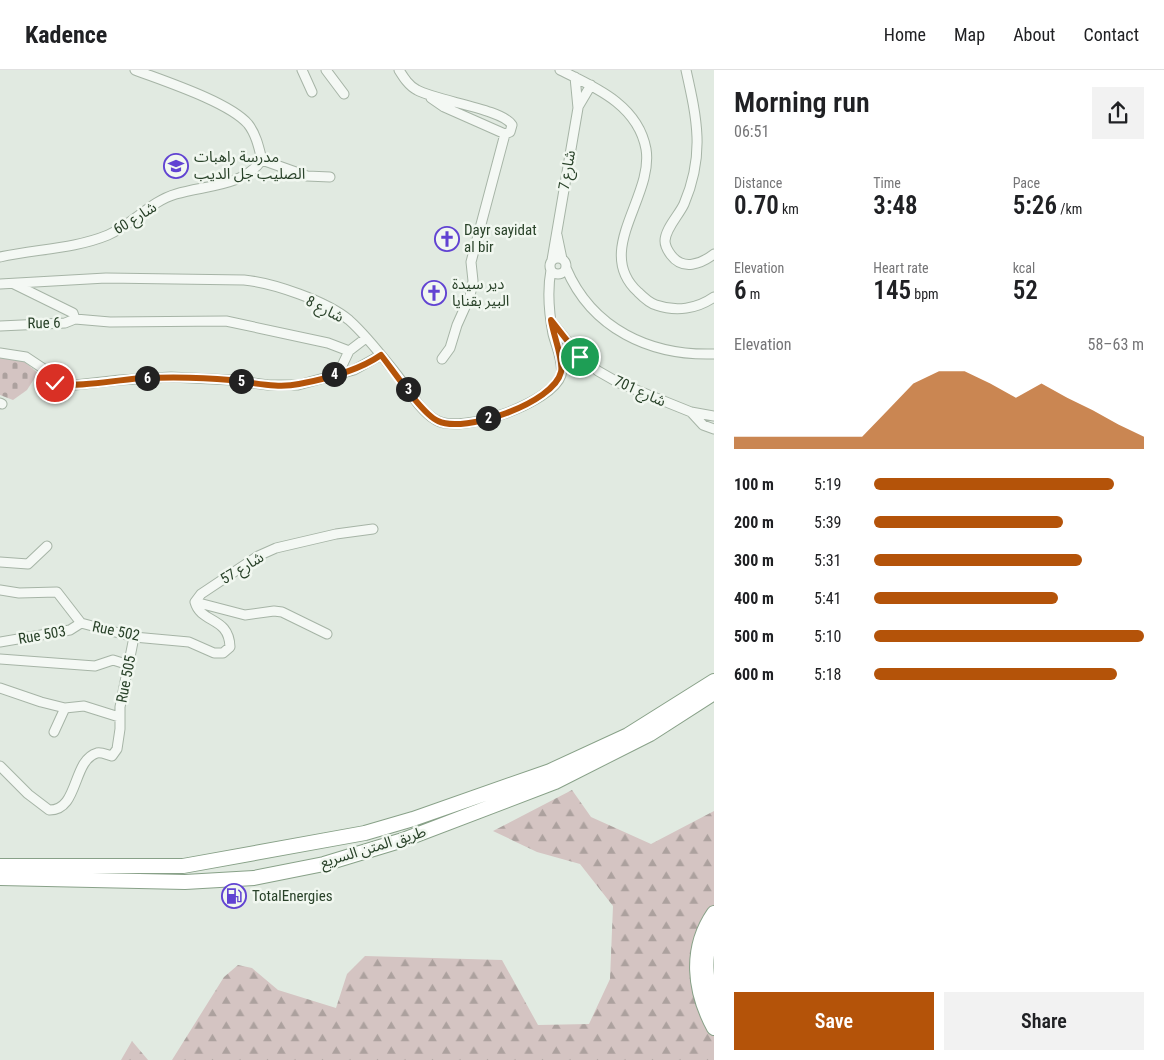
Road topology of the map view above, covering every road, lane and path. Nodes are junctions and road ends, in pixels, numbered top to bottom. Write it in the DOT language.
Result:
graph roads {
  1 [pos="136,70"];
  2 [pos="302,70"];
  3 [pos="326,70"];
  4 [pos="399,70"];
  5 [pos="560,70"];
  6 [pos="686,70"];
  7 [pos="575,77"];
  8 [pos="591,85"];
  9 [pos="312,92"];
  10 [pos="344,94"];
  11 [pos="429,95"];
  12 [pos="578,108"];
  13 [pos="505,134"];
  14 [pos="262,160"];
  15 [pos="330,177"];
  16 [pos="557,232"];
  17 [pos="714,254"];
  18 [pos="0,257"];
  19 [pos="562,258"];
  20 [pos="552,260"];
  21 [pos="560,271"];
  22 [pos="0,284"];
  23 [pos="14,284"];
  24 [pos="714,297"];
  25 [pos="75,320"];
  26 [pos="551,320"];
  27 [pos="0,326"];
  28 [pos="366,338"];
  29 [pos="349,351"];
  30 [pos="0,353"];
  31 [pos="714,354"];
  32 [pos="381,355"];
  33 [pos="442,359"];
  34 [pos="340,372"];
  35 [pos="691,412"];
  36 [pos="714,417"];
  37 [pos="714,429"];
  38 [pos="373,529"];
  39 [pos="47,546"];
  40 [pos="0,562"];
  41 [pos="0,590"];
  42 [pos="195,602"];
  43 [pos="81,623"];
  44 [pos="327,634"];
  45 [pos="134,637"];
  46 [pos="0,642"];
  47 [pos="0,658"];
  48 [pos="129,665"];
  49 [pos="714,681"];
  50 [pos="0,688"];
  51 [pos="714,693"];
  52 [pos="65,708"];
  53 [pos="120,717"];
  54 [pos="54,732"];
  55 [pos="0,766"];
  56 [pos="319,842"];
  57 [pos="324,864"];
  58 [pos="0,866"];
  59 [pos="0,878"];
  60 [pos="714,913"];
  61 [pos="714,932"];
  62 [pos="714,1006"];
  63 [pos="714,1028"];
  1 -- 14 [label="street"];
  2 -- 9 [label="street"];
  3 -- 10 [label="street"];
  4 -- 11 [label="street"];
  5 -- 7 [label="street"];
  6 -- 17 [label="street"];
  7 -- 8 [label="street"];
  7 -- 12 [label="street"];
  8 -- 12 [label="street"];
  8 -- 24 [label="street"];
  11 -- 13 [label="street"];
  11 -- 13 [label="street"];
  12 -- 16 [label="street, شارع 7"];
  13 -- 33 [label="street"];
  14 -- 15 [label="street"];
  14 -- 18 [label="street, شارع 60"];
  16 -- 19 [label="street, شارع 7"];
  16 -- 20 [label="street, شارع 7"];
  19 -- 20 [label="street"];
  19 -- 21 [label="street, شارع 7"];
  20 -- 21 [label="street, شارع 7"];
  21 -- 26 [label="street, شارع 8"];
  21 -- 31 [label="street"];
  22 -- 23 [label="street, شارع 8"];
  23 -- 25 [label="street, Rue 6"];
  23 -- 28 [label="street, شارع 8"];
  25 -- 27 [label="street, Rue 6"];
  25 -- 29 [label="street"];
  26 -- 32 [label="street, شارع 8"];
  26 -- 35 [label="street, شارع 701"];
  28 -- 29 [label="street"];
  28 -- 32 [label="street, شارع 8"];
  29 -- 34 [label="street"];
  30 -- 34 [label="street"];
  32 -- 34 [label="street"];
  35 -- 36 [label="street"];
  35 -- 37 [label="street"];
  36 -- 37 [label="street"];
  38 -- 42 [label="street, شارع 57"];
  39 -- 40 [label="street"];
  41 -- 43 [label="street, Rue 502"];
  42 -- 44 [label="street"];
  42 -- 45 [label="street, Rue 502"];
  43 -- 45 [label="street, Rue 502"];
  43 -- 46 [label="street, Rue 503"];
  45 -- 48 [label="street, Rue 505"];
  47 -- 48 [label="street"];
  48 -- 53 [label="street, Rue 505"];
  49 -- 56 [label="highway, طريق المتن السريع"];
  50 -- 52 [label="street, Rue 505"];
  51 -- 57 [label="highway, طريق المتن السريع"];
  52 -- 53 [label="street, Rue 505"];
  52 -- 54 [label="street"];
  53 -- 55 [label="street"];
  56 -- 57 [label="highway"];
  56 -- 58 [label="highway, طريق المتن السريع"];
  57 -- 59 [label="highway, طريق المتن السريع"];
  60 -- 63 [label="highway"];
  61 -- 62 [label="highway"];
}
